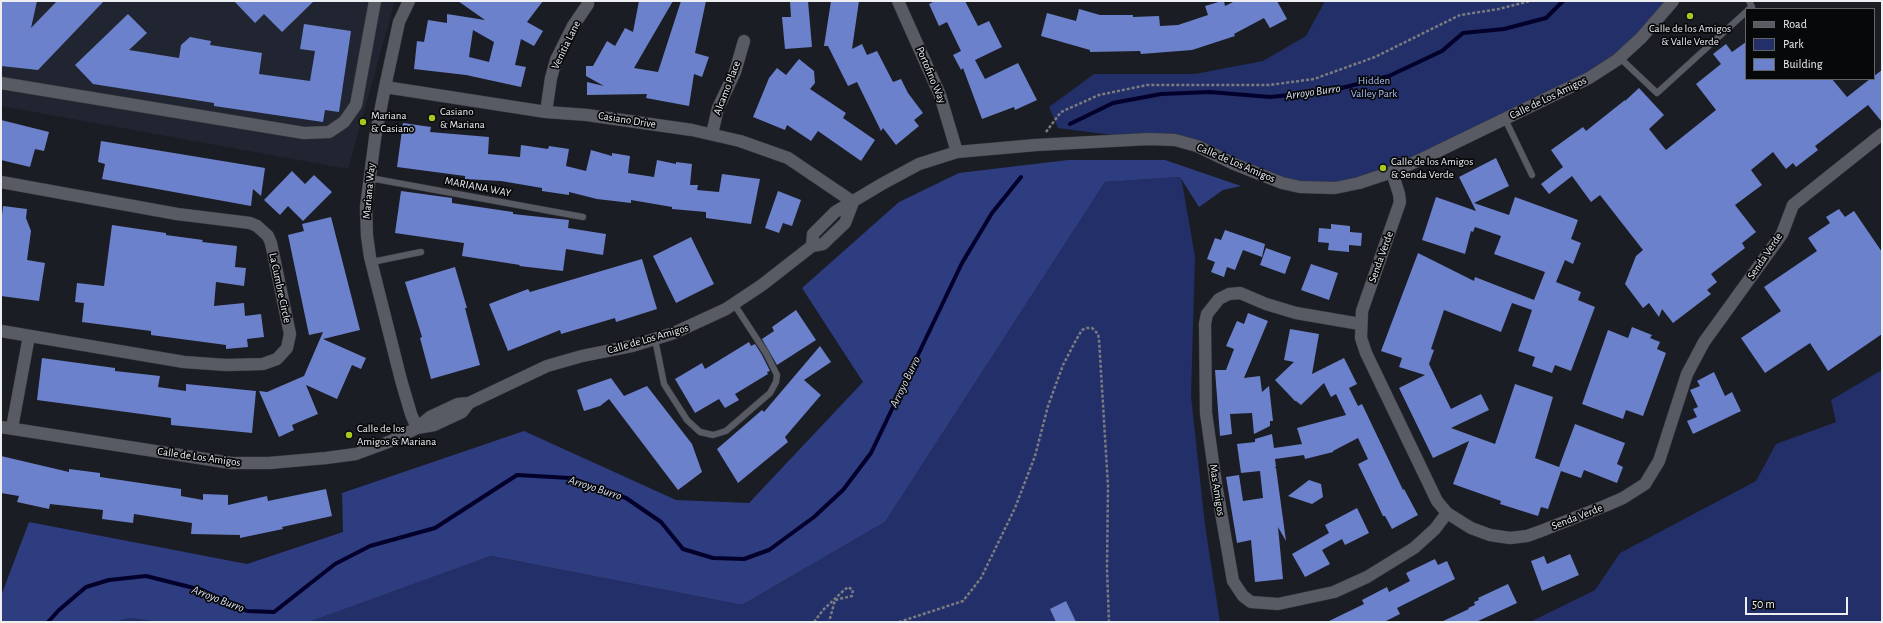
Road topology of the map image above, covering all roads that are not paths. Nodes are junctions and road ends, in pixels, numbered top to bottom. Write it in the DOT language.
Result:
graph roads {
  1 [pos="375,1"];
  2 [pos="409,1"];
  3 [pos="898,1"];
  4 [pos="1673,1"];
  5 [pos="588,4"];
  6 [pos="1745,13"];
  7 [pos="744,41"];
  8 [pos="1619,58"];
  9 [pos="1,83"];
  10 [pos="385,86"];
  11 [pos="546,112"];
  12 [pos="1505,119"];
  13 [pos="712,134"];
  14 [pos="1881,136"];
  15 [pos="957,152"];
  16 [pos="1392,172"];
  17 [pos="1532,175"];
  18 [pos="370,178"];
  19 [pos="1,182"];
  20 [pos="853,202"];
  21 [pos="582,217"];
  22 [pos="421,252"];
  23 [pos="372,262"];
  24 [pos="734,304"];
  25 [pos="1360,324"];
  26 [pos="1,331"];
  27 [pos="29,336"];
  28 [pos="655,339"];
  29 [pos="6,427"];
  30 [pos="417,428"];
  31 [pos="1447,513"];
  1 -- 9 [label="street"];
  2 -- 10 [label="street, Mariana Way"];
  3 -- 15 [label="street, Portofino Way"];
  4 -- 8 [label="street, Calle de Los Amigos"];
  5 -- 11 [label="street, Venitia Lane"];
  6 -- 8 [label="lane"];
  7 -- 13 [label="street, Alcamo Place"];
  8 -- 12 [label="street, Calle de Los Amigos"];
  10 -- 11 [label="street, Casiano Drive"];
  10 -- 18 [label="street, Mariana Way"];
  11 -- 13 [label="street, Casiano Drive"];
  12 -- 16 [label="street, Calle de Los Amigos"];
  12 -- 17 [label="lane"];
  13 -- 20 [label="street, Casiano Drive"];
  14 -- 31 [label="street, Senda Verde"];
  15 -- 16 [label="street, Calle de Los Amigos"];
  15 -- 20 [label="street, Calle de Los Amigos"];
  16 -- 25 [label="street, Senda Verde"];
  18 -- 21 [label="lane, MARIANA WAY"];
  18 -- 23 [label="street, Mariana Way"];
  19 -- 27 [label="street, La Cumbre Circle"];
  20 -- 24 [label="street, Calle de Los Amigos"];
  22 -- 23 [label="lane"];
  23 -- 30 [label="street, Mariana Way"];
  24 -- 28 [label="street, Calle de Los Amigos"];
  24 -- 28 [label="lane"];
  25 -- 31 [label="street, Senda Verde"];
  25 -- 31 [label="street, Mas Amigos"];
  26 -- 27 [label="street, La Cumbre Circle"];
  27 -- 29 [label="street"];
  28 -- 30 [label="street, Calle de Los Amigos"];
  29 -- 30 [label="street, Calle de Los Amigos"];
}
